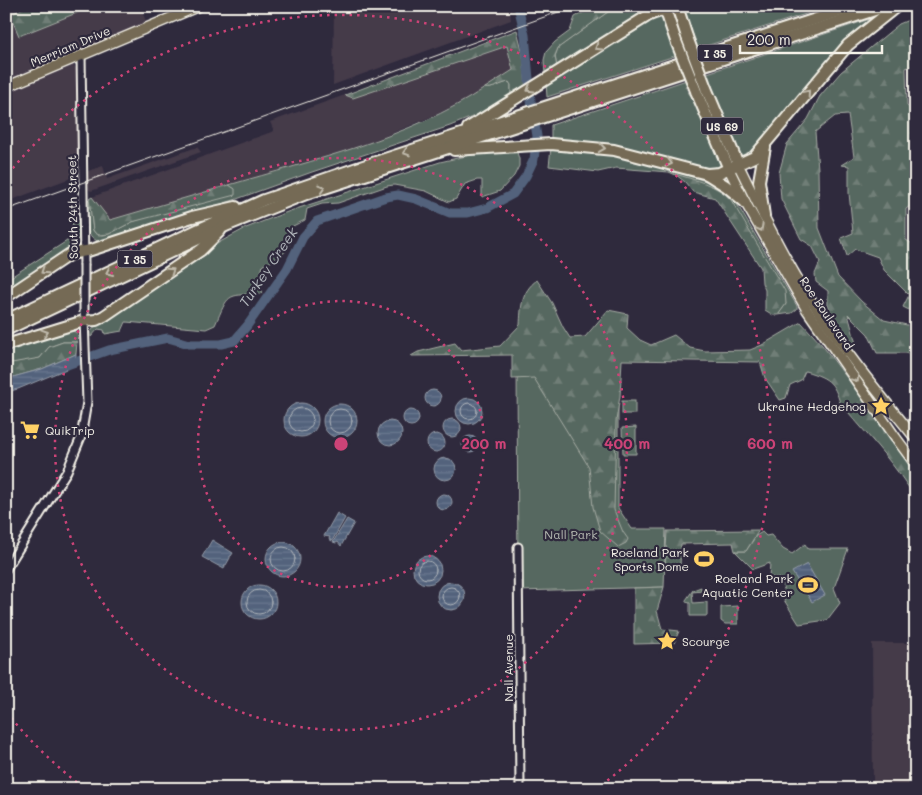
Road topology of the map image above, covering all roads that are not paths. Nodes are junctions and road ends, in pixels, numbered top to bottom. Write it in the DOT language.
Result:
graph roads {
  1 [pos="199,6"];
  2 [pos="652,6"];
  3 [pos="677,6"];
  4 [pos="784,6"];
  5 [pos="808,6"];
  6 [pos="856,6"];
  7 [pos="886,6"];
  8 [pos="897,6"];
  9 [pos="665,8"];
  10 [pos="646,17"];
  11 [pos="81,55"];
  12 [pos="6,87"];
  13 [pos="701,90"];
  14 [pos="572,103"];
  15 [pos="452,137"];
  16 [pos="766,144"];
  17 [pos="438,151"];
  18 [pos="734,166"];
  19 [pos="707,174"];
  20 [pos="264,200"];
  21 [pos="746,202"];
  22 [pos="764,216"];
  23 [pos="228,224"];
  24 [pos="84,252"];
  25 [pos="6,297"];
  26 [pos="84,317"];
  27 [pos="6,320"];
  28 [pos="6,330"];
  29 [pos="6,345"];
  30 [pos="916,439"];
  31 [pos="916,464"];
  32 [pos="518,547"];
  33 [pos="6,569"];
  34 [pos="520,789"];
  1 -- 11 [label="main road, Merriam Drive"];
  2 -- 10 [label="highway"];
  3 -- 9 [label="highway"];
  3 -- 13 [label="highway, bridge"];
  4 -- 5 [label="highway"];
  6 -- 14 [label="highway, I 35"];
  7 -- 14 [label="highway, I 35"];
  16 -- 8 [label="highway, one-way"];
  9 -- 10 [label="highway"];
  9 -- 13 [label="highway, bridge"];
  10 -- 15 [label="highway, one-way"];
  11 -- 12 [label="main road, Merriam Drive"];
  11 -- 24 [label="street, South 24th Street"];
  13 -- 18 [label="highway"];
  14 -- 15 [label="highway, I 35"];
  14 -- 17 [label="highway, I 35"];
  15 -- 20 [label="highway, I 35, one-way"];
  16 -- 18 [label="highway"];
  16 -- 22 [label="highway"];
  17 -- 19 [label="highway, one-way"];
  23 -- 17 [label="highway, I 35, one-way"];
  18 -- 19 [label="highway"];
  18 -- 21 [label="main road, Roe Boulevard"];
  18 -- 22 [label="main road, Roe Boulevard"];
  19 -- 21 [label="highway"];
  20 -- 24 [label="highway"];
  20 -- 27 [label="highway, I 35, one-way"];
  21 -- 31 [label="main road, Roe Boulevard, one-way"];
  22 -- 30 [label="main road, Roe Boulevard"];
  26 -- 23 [label="highway, one-way"];
  23 -- 28 [label="highway, I 35"];
  24 -- 25 [label="highway, one-way"];
  24 -- 26 [label="street, South 24th Street, bridge"];
  29 -- 26 [label="highway, one-way"];
  26 -- 33 [label="street, South 24th Street"];
  32 -- 34 [label="street, Nall Avenue"];
}
